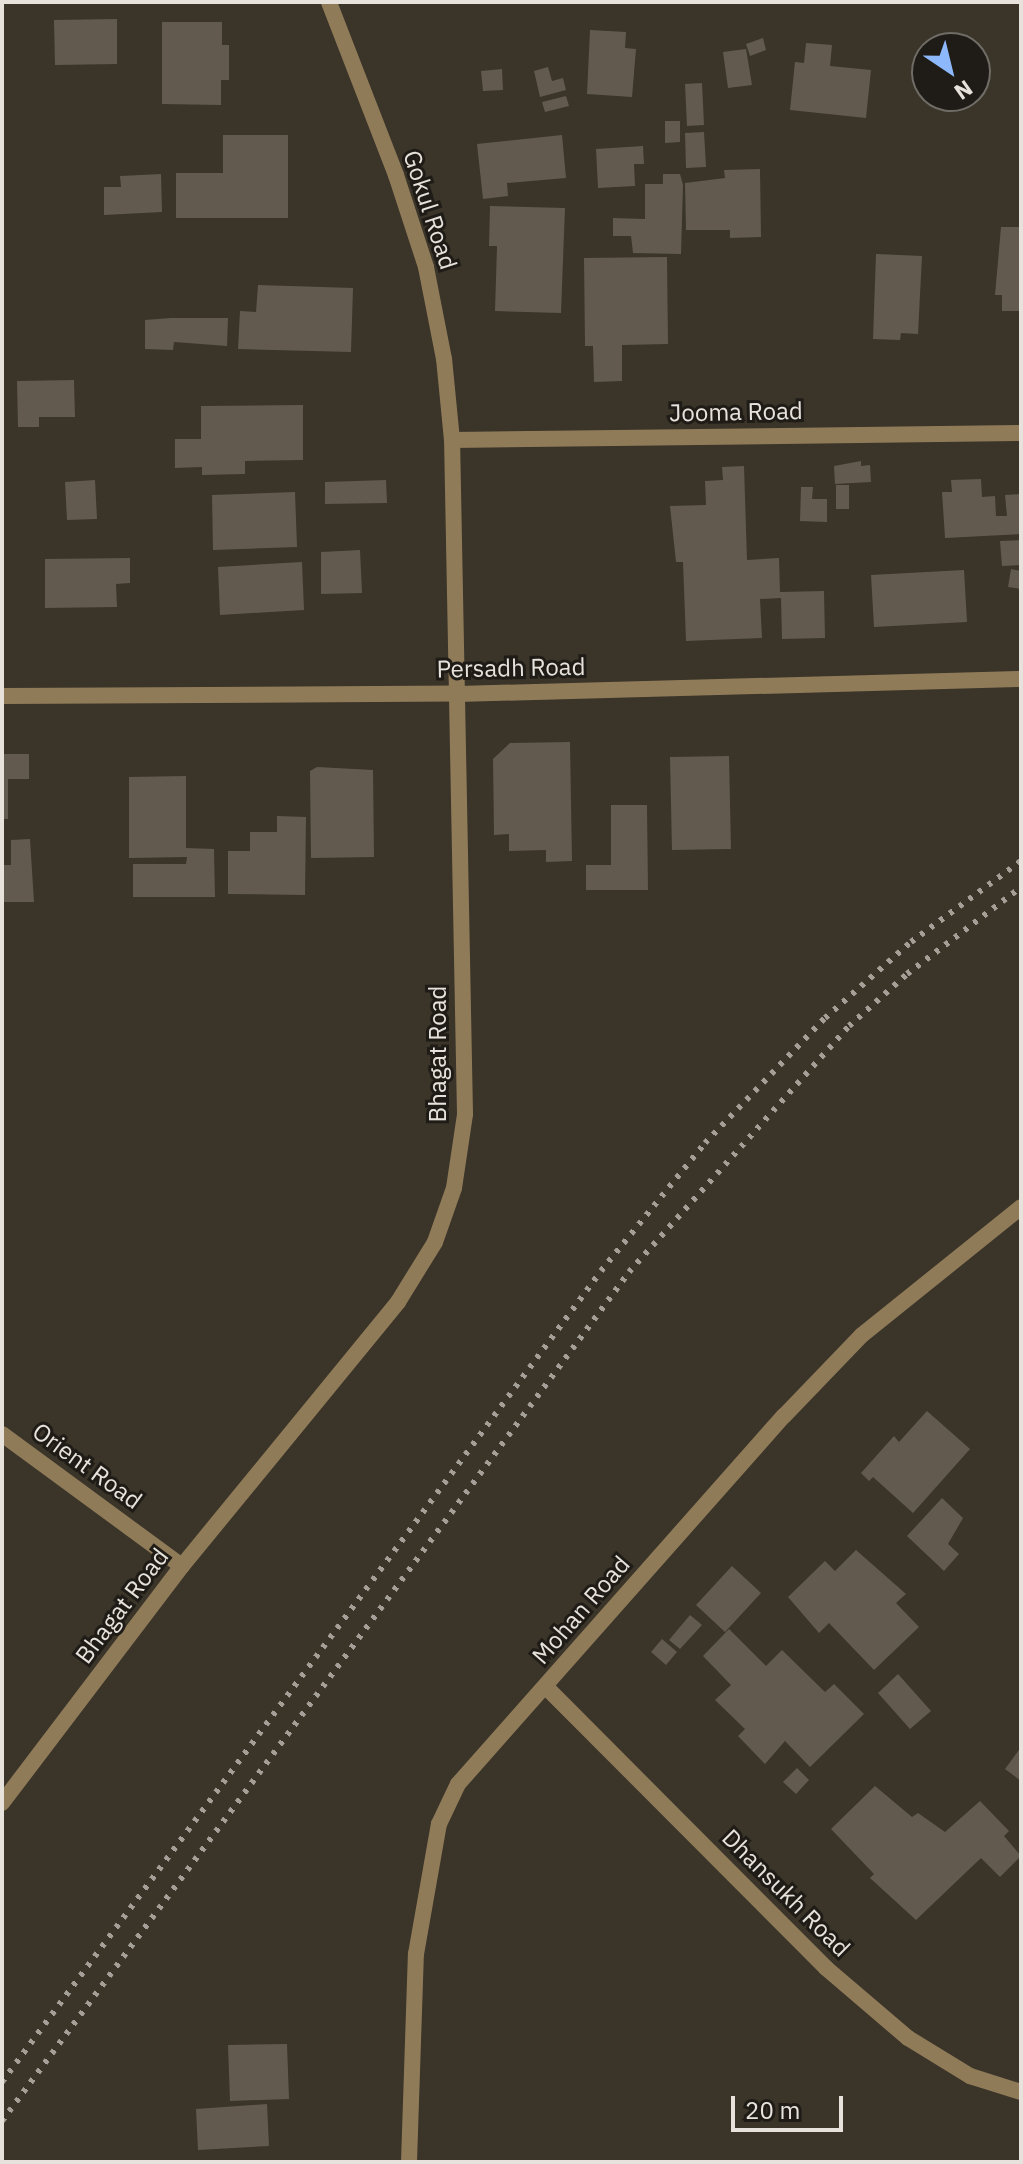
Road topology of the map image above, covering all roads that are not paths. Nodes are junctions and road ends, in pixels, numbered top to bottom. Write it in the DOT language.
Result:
graph roads {
  1 [pos="329,2"];
  2 [pos="1021,433"];
  3 [pos="452,440"];
  4 [pos="1021,679"];
  5 [pos="458,694"];
  6 [pos="2,696"];
  7 [pos="1021,1207"];
  8 [pos="2,1434"];
  9 [pos="182,1566"];
  10 [pos="546,1687"];
  11 [pos="2,1803"];
  12 [pos="1021,2092"];
  13 [pos="409,2162"];
  1 -- 3 [label="street, Gokul Road"];
  2 -- 3 [label="street, Jooma Road"];
  3 -- 5 [label="street, Bhagat Road"];
  4 -- 5 [label="street, Persadh Road"];
  5 -- 6 [label="street, Persadh Road"];
  5 -- 9 [label="street, Bhagat Road"];
  7 -- 10 [label="street, Mohan Road"];
  8 -- 9 [label="street, Orient Road"];
  9 -- 11 [label="street, Bhagat Road"];
  10 -- 12 [label="street, Dhansukh Road"];
  10 -- 13 [label="street, Mohan Road"];
}
